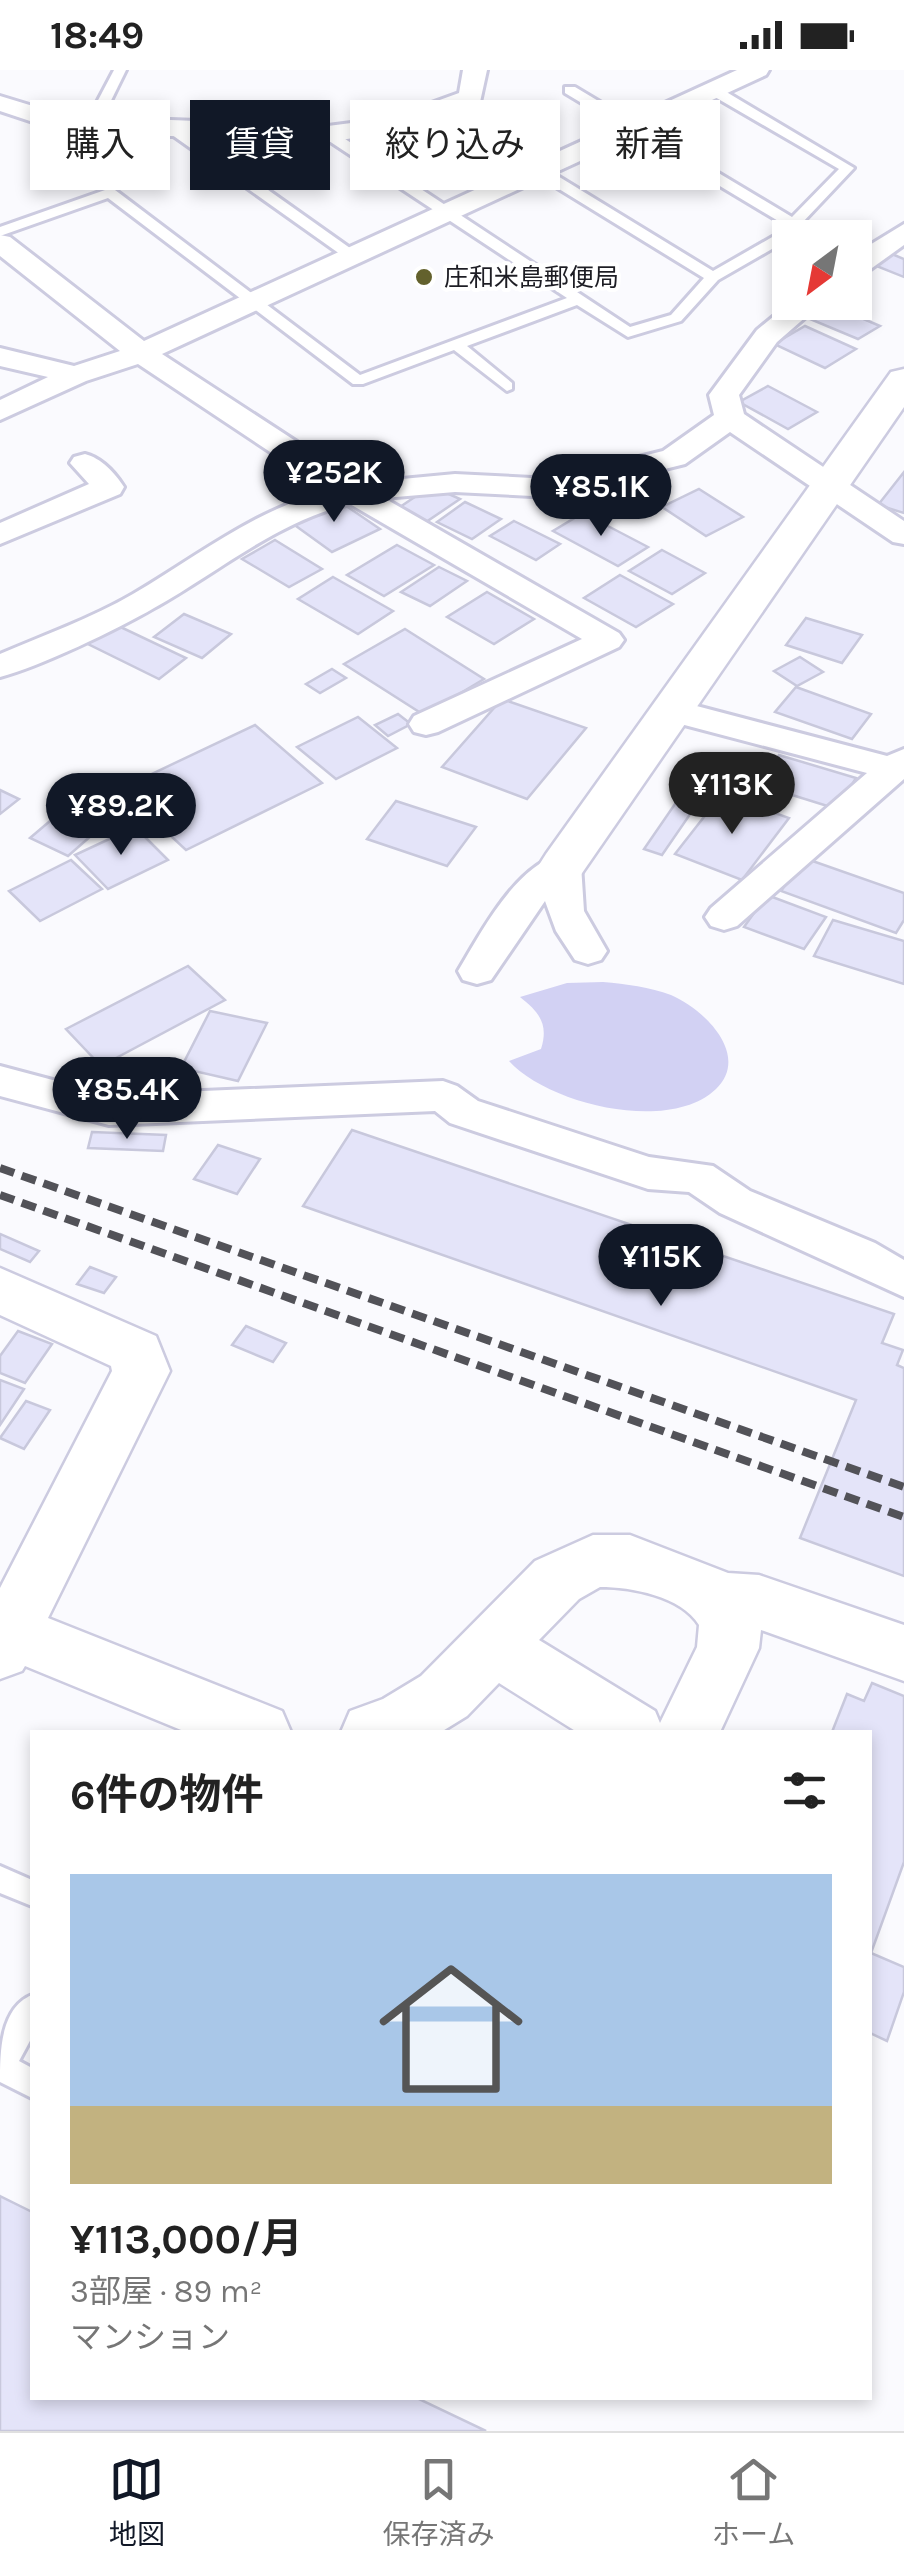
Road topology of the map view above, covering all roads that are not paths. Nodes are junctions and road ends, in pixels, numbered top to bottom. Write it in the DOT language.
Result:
graph roads {
  1 [pos="120,70"];
  2 [pos="475,70"];
  3 [pos="757,70"];
  4 [pos="570,90"];
  5 [pos="712,90"];
  6 [pos="104,100"];
  7 [pos="462,100"];
  8 [pos="586,100"];
  9 [pos="690,100"];
  10 [pos="0,103"];
  11 [pos="30,113"];
  12 [pos="170,128"];
  13 [pos="173,128"];
  14 [pos="190,129"];
  15 [pos="330,135"];
  16 [pos="720,181"];
  17 [pos="560,183"];
  18 [pos="495,190"];
  19 [pos="445,213"];
  20 [pos="787,220"];
  21 [pos="798,220"];
  22 [pos="0,232"];
  23 [pos="904,232"];
  24 [pos="0,243"];
  25 [pos="772,243"];
  26 [pos="352,256"];
  27 [pos="872,256"];
  28 [pos="713,277"];
  29 [pos="578,299"];
  30 [pos="254,301"];
  31 [pos="787,320"];
  32 [pos="457,344"];
  33 [pos="141,353"];
  34 [pos="0,357"];
  35 [pos="76,375"];
  36 [pos="904,380"];
  37 [pos="507,386"];
  38 [pos="1,411"];
  39 [pos="730,418"];
  40 [pos="85,462"];
  41 [pos="828,488"];
  42 [pos="355,494"];
  43 [pos="0,534"];
  44 [pos="904,535"];
  45 [pos="0,668"];
  46 [pos="670,710"];
  47 [pos="426,724"];
  48 [pos="898,765"];
  49 [pos="563,865"];
  50 [pos="724,916"];
  51 [pos="588,951"];
  52 [pos="477,970"];
  53 [pos="0,1081"];
  54 [pos="904,1280"];
  55 [pos="0,1290"];
  56 [pos="717,1599"];
  57 [pos="4,1637"];
  58 [pos="493,1645"];
  59 [pos="904,1653"];
  60 [pos="255,1730"];
  61 [pos="380,1730"];
  62 [pos="629,1730"];
  63 [pos="689,1730"];
  64 [pos="0,1879"];
  65 [pos="30,1892"];
  66 [pos="30,2013"];
  67 [pos="30,2081"];
  1 -- 6 [label="lane"];
  2 -- 7 [label="street"];
  3 -- 5 [label="street"];
  4 -- 8 [label="lane"];
  5 -- 9 [label="street"];
  5 -- 21 [label="lane"];
  10 -- 11 [label="street"];
  12 -- 13 [label="street"];
  13 -- 14 [label="street"];
  13 -- 26 [label="lane"];
  15 -- 19 [label="lane"];
  16 -- 20 [label="lane"];
  17 -- 28 [label="lane"];
  18 -- 19 [label="street"];
  19 -- 26 [label="street"];
  19 -- 29 [label="lane"];
  22 -- 30 [label="lane"];
  23 -- 27 [label="street"];
  24 -- 33 [label="street"];
  25 -- 28 [label="lane"];
  26 -- 30 [label="street"];
  28 -- 29 [label="lane"];
  29 -- 32 [label="lane"];
  30 -- 32 [label="lane"];
  30 -- 33 [label="street"];
  31 -- 39 [label="street"];
  32 -- 37 [label="lane"];
  33 -- 35 [label="street"];
  33 -- 42 [label="street"];
  34 -- 35 [label="street"];
  35 -- 38 [label="street"];
  36 -- 41 [label="street"];
  39 -- 41 [label="street"];
  39 -- 42 [label="street"];
  40 -- 43 [label="street"];
  41 -- 44 [label="street"];
  41 -- 46 [label="street"];
  42 -- 45 [label="street"];
  42 -- 47 [label="street"];
  46 -- 48 [label="street"];
  46 -- 49 [label="street"];
  48 -- 50 [label="street"];
  49 -- 51 [label="street"];
  49 -- 52 [label="street"];
  53 -- 54 [label="street"];
  55 -- 57 [label="street"];
  56 -- 58 [label="street"];
  56 -- 59 [label="street"];
  56 -- 63 [label="street"];
  57 -- 60 [label="street"];
  58 -- 61 [label="street"];
  58 -- 62 [label="street"];
  64 -- 65 [label="lane"];
  66 -- 67 [label="lane"];
}
